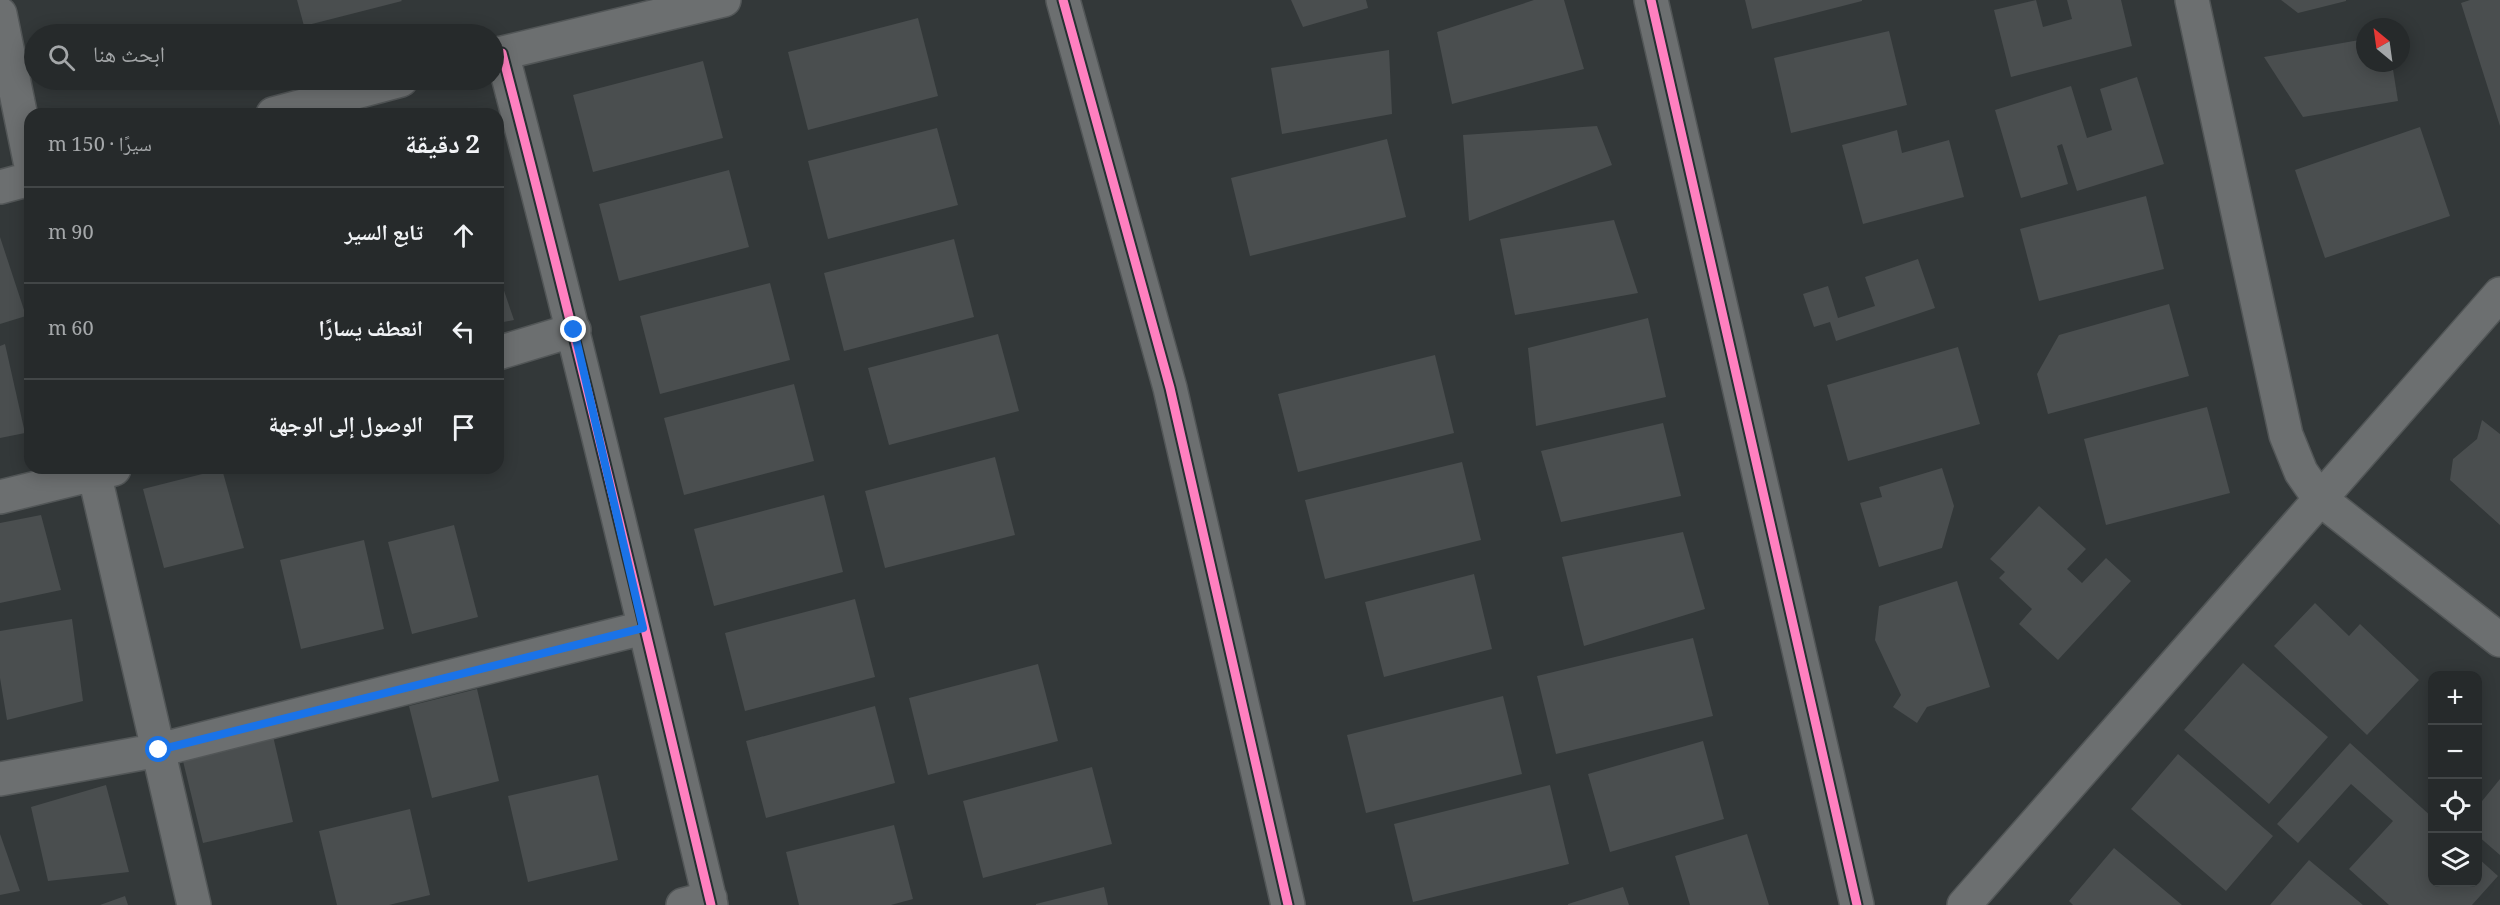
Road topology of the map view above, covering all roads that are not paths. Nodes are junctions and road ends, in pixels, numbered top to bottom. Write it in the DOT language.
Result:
graph roads {
  1 [pos="723,0"];
  2 [pos="1063,0"];
  3 [pos="1651,0"];
  4 [pos="2192,0"];
  5 [pos="0,14"];
  6 [pos="504,52"];
  7 [pos="504,79"];
  8 [pos="363,90"];
  9 [pos="296,108"];
  10 [pos="24,132"];
  11 [pos="24,181"];
  12 [pos="0,187"];
  13 [pos="2500,294"];
  14 [pos="574,330"];
  15 [pos="504,351"];
  16 [pos="86,474"];
  17 [pos="102,474"];
  18 [pos="0,497"];
  19 [pos="2319,498"];
  20 [pos="643,628"];
  21 [pos="2500,640"];
  22 [pos="159,750"];
  23 [pos="0,779"];
  24 [pos="701,903"];
  25 [pos="194,905"];
  26 [pos="1288,905"];
  27 [pos="1857,905"];
  28 [pos="1964,905"];
  1 -- 6 [label="street"];
  2 -- 26 [label="street"];
  3 -- 27 [label="street"];
  4 -- 19 [label="street"];
  5 -- 10 [label="street"];
  7 -- 14 [label="street"];
  8 -- 9 [label="street"];
  11 -- 12 [label="street"];
  13 -- 19 [label="street"];
  14 -- 15 [label="street"];
  14 -- 20 [label="street"];
  16 -- 18 [label="street"];
  17 -- 22 [label="street"];
  19 -- 21 [label="street"];
  19 -- 28 [label="street"];
  20 -- 22 [label="street"];
  20 -- 24 [label="street"];
  22 -- 23 [label="street"];
  22 -- 25 [label="street"];
}
